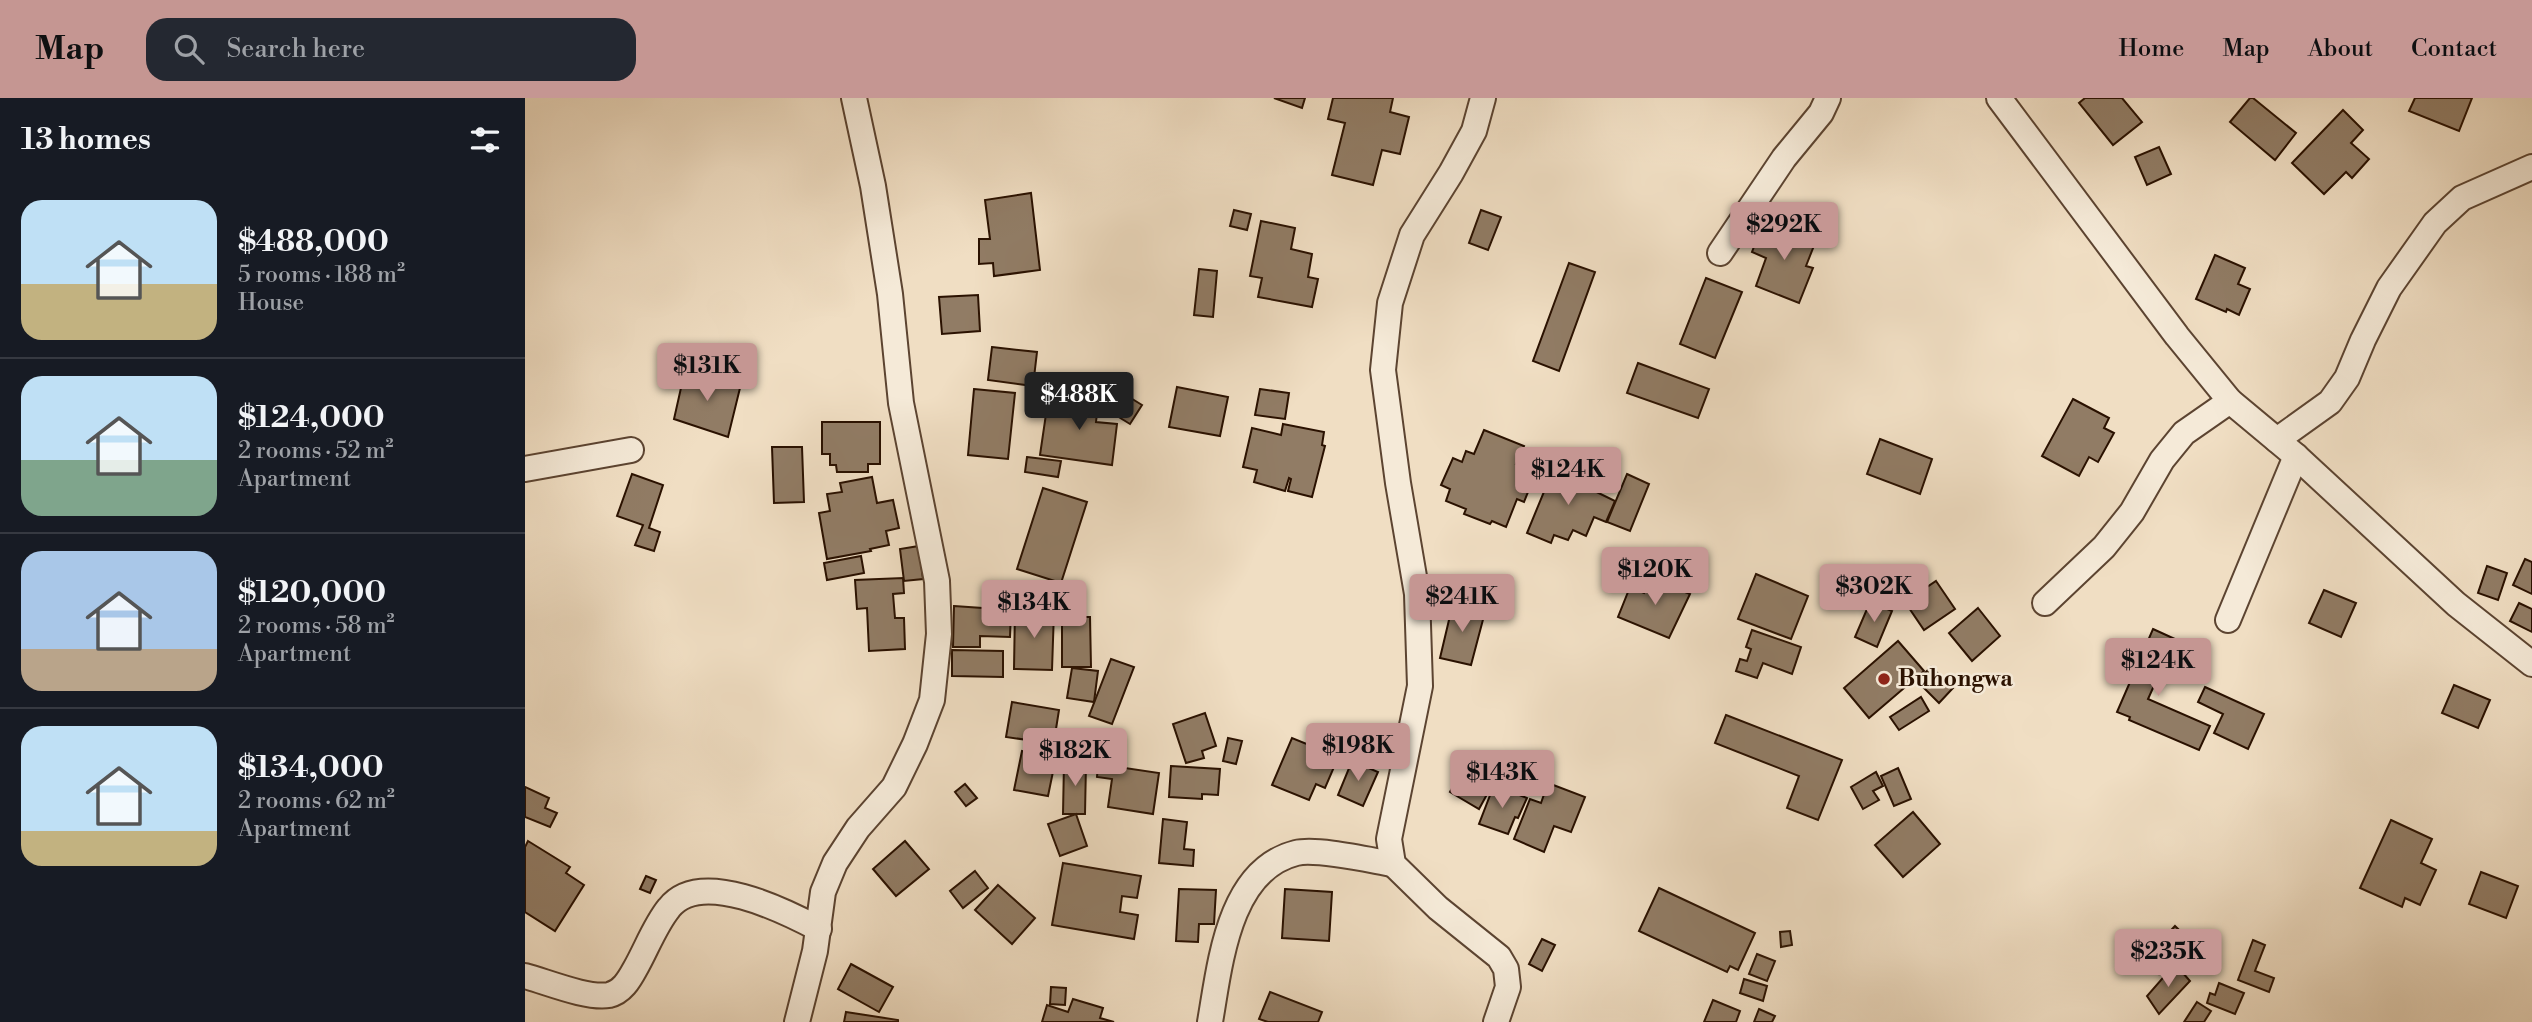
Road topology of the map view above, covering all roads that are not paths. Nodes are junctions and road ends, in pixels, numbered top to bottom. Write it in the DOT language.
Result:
graph roads {
  1 [pos="853,98"];
  2 [pos="1483,98"];
  3 [pos="1828,98"];
  4 [pos="1999,98"];
  5 [pos="2532,167"];
  6 [pos="1720,253"];
  7 [pos="2230,401"];
  8 [pos="2277,440"];
  9 [pos="631,450"];
  10 [pos="2296,456"];
  11 [pos="525,469"];
  12 [pos="2045,603"];
  13 [pos="2228,620"];
  14 [pos="2532,664"];
  15 [pos="1392,864"];
  16 [pos="819,929"];
  17 [pos="525,976"];
  18 [pos="797,1022"];
  19 [pos="1210,1022"];
  20 [pos="1496,1022"];
  1 -- 16 [label="street"];
  2 -- 15 [label="street"];
  3 -- 6 [label="street"];
  4 -- 7 [label="street"];
  5 -- 8 [label="street"];
  7 -- 8 [label="street"];
  7 -- 12 [label="street"];
  8 -- 10 [label="street"];
  9 -- 11 [label="street"];
  10 -- 13 [label="street"];
  10 -- 14 [label="street"];
  15 -- 19 [label="street"];
  15 -- 20 [label="street"];
  16 -- 17 [label="street"];
  16 -- 18 [label="street"];
}
